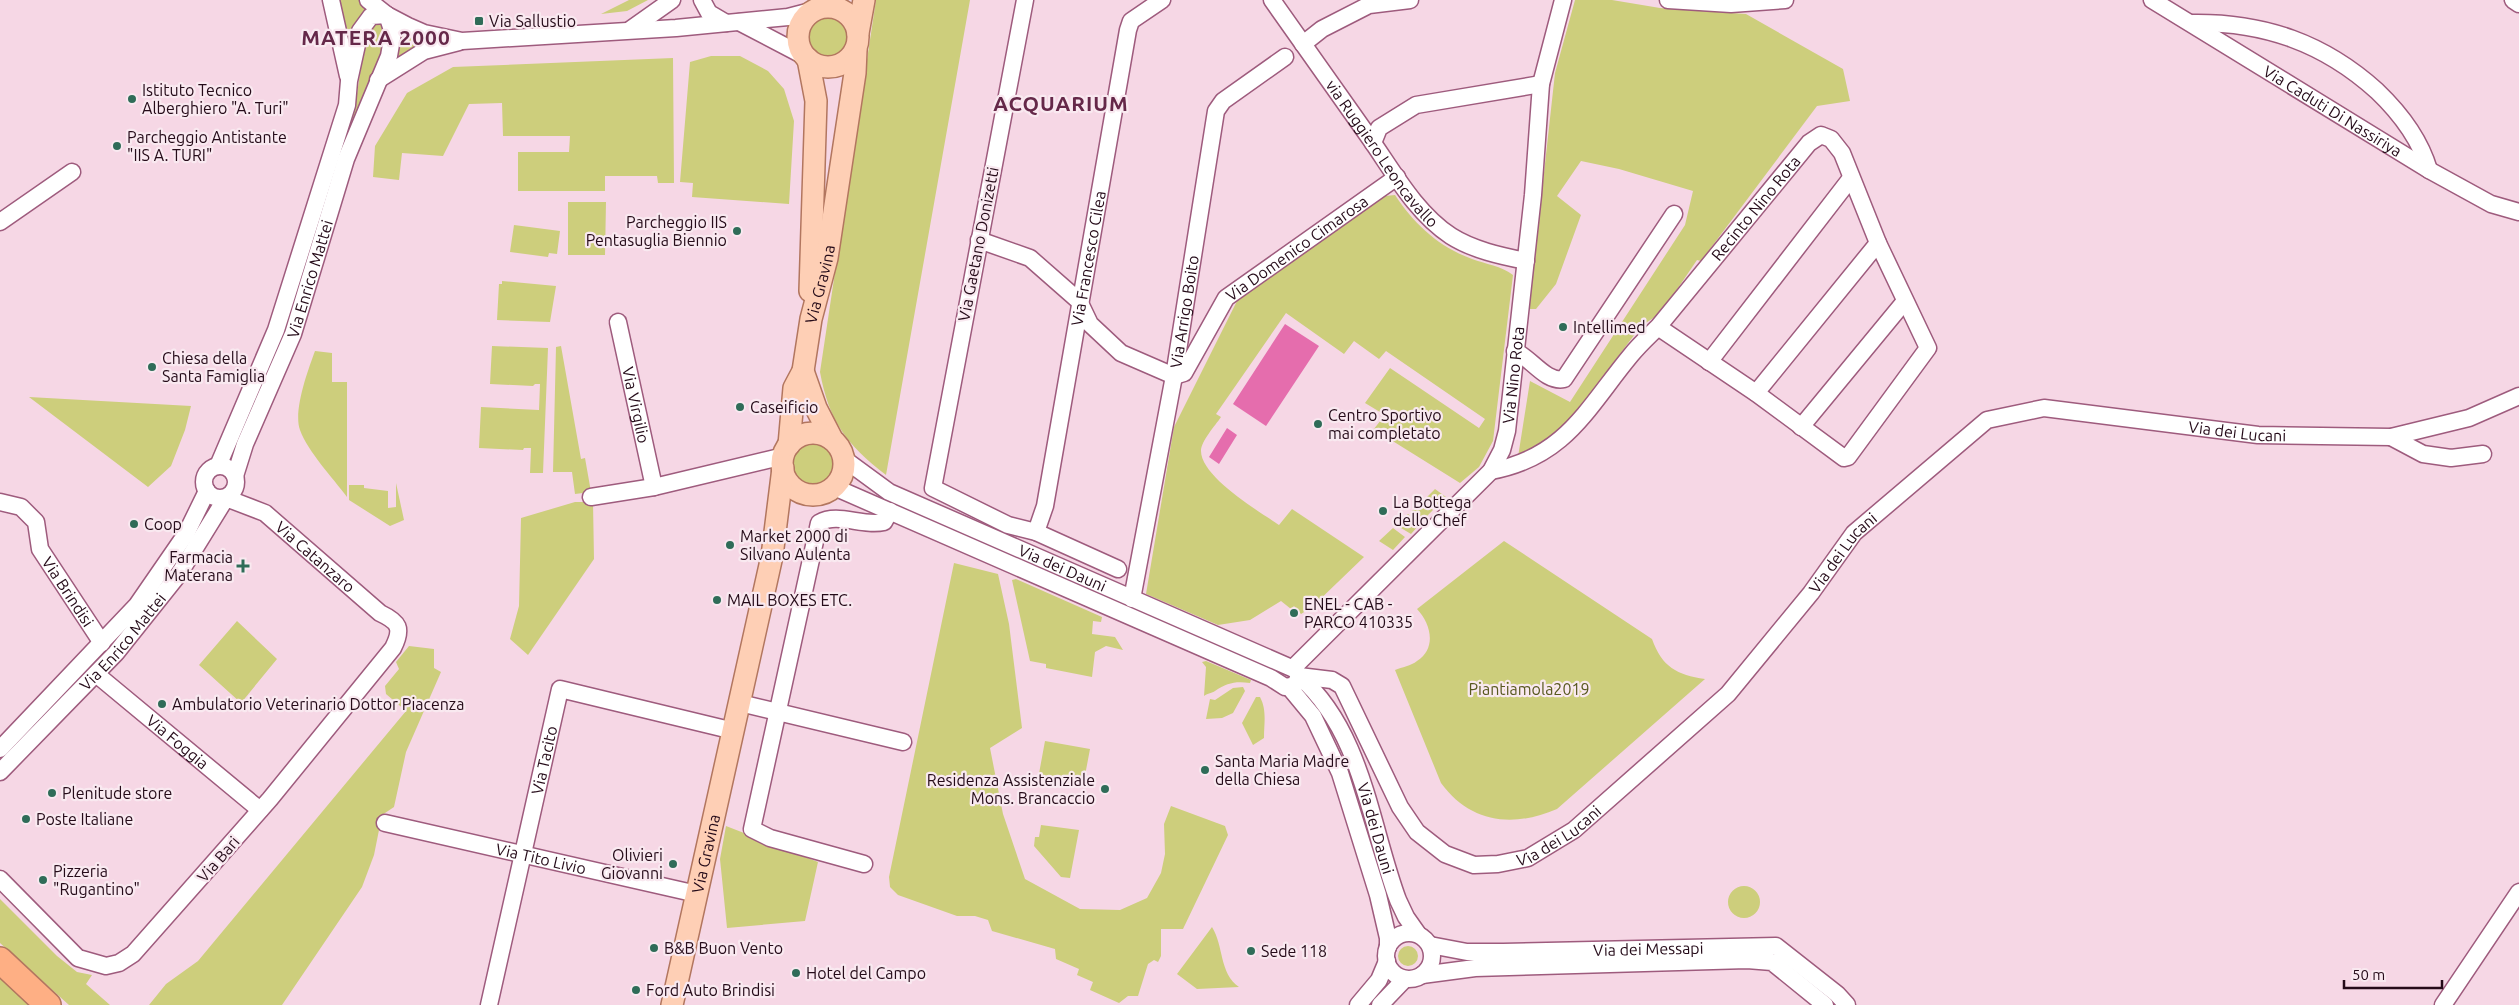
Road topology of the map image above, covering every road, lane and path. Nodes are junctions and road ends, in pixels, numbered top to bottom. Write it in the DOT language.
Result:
graph roads {
  1 [pos="331,0"];
  2 [pos="368,0"];
  3 [pos="672,0"];
  4 [pos="702,0"];
  5 [pos="864,0"];
  6 [pos="1025,0"];
  7 [pos="1162,0"];
  8 [pos="1272,0"];
  9 [pos="1410,0"];
  10 [pos="1563,0"];
  11 [pos="1668,0"];
  12 [pos="1785,0"];
  13 [pos="2152,0"];
  14 [pos="2513,0"];
  15 [pos="2519,4"];
  16 [pos="817,6"];
  17 [pos="387,14"];
  18 [pos="733,23"];
  19 [pos="2193,23"];
  20 [pos="676,28"];
  21 [pos="629,31"];
  22 [pos="462,40"];
  23 [pos="857,41"];
  24 [pos="1303,44"];
  25 [pos="806,57"];
  26 [pos="1285,57"];
  27 [pos="378,80"];
  28 [pos="350,81"];
  29 [pos="1541,84"];
  30 [pos="1373,143"];
  31 [pos="2429,170"];
  32 [pos="72,172"];
  33 [pos="1396,177"];
  34 [pos="1851,178"];
  35 [pos="2519,212"];
  36 [pos="1674,214"];
  37 [pos="0,222"];
  38 [pos="979,240"];
  39 [pos="1878,243"];
  40 [pos="1526,261"];
  41 [pos="1079,301"];
  42 [pos="1905,301"];
  43 [pos="810,319"];
  44 [pos="618,322"];
  45 [pos="1658,327"];
  46 [pos="1515,351"];
  47 [pos="1709,362"];
  48 [pos="803,371"];
  49 [pos="1174,376"];
  50 [pos="1756,394"];
  51 [pos="2519,396"];
  52 [pos="1801,427"];
  53 [pos="2391,437"];
  54 [pos="832,439"];
  55 [pos="2483,454"];
  56 [pos="785,456"];
  57 [pos="844,458"];
  58 [pos="218,466"];
  59 [pos="1491,471"];
  60 [pos="235,476"];
  61 [pos="654,488"];
  62 [pos="207,491"];
  63 [pos="825,491"];
  64 [pos="591,497"];
  65 [pos="226,498"];
  66 [pos="0,502"];
  67 [pos="890,511"];
  68 [pos="1036,532"];
  69 [pos="772,552"];
  70 [pos="1118,569"];
  71 [pos="1112,598"];
  72 [pos="1132,599"];
  73 [pos="398,626"];
  74 [pos="102,643"];
  75 [pos="96,674"];
  76 [pos="1290,677"];
  77 [pos="1332,680"];
  78 [pos="1320,697"];
  79 [pos="740,703"];
  80 [pos="779,712"];
  81 [pos="734,731"];
  82 [pos="903,742"];
  83 [pos="0,750"];
  84 [pos="0,772"];
  85 [pos="260,810"];
  86 [pos="385,823"];
  87 [pos="523,854"];
  88 [pos="864,864"];
  89 [pos="0,879"];
  90 [pos="1391,880"];
  91 [pos="1374,885"];
  92 [pos="2519,892"];
  93 [pos="697,894"];
  94 [pos="1424,940"];
  95 [pos="1387,954"];
  96 [pos="1712,954"];
  97 [pos="0,960"];
  98 [pos="1504,960"];
  99 [pos="1422,975"];
  100 [pos="1405,979"];
  101 [pos="677,999"];
  102 [pos="48,1005"];
  103 [pos="489,1005"];
  104 [pos="1358,1005"];
  105 [pos="1380,1005"];
  106 [pos="1825,1005"];
  107 [pos="1847,1005"];
  108 [pos="2443,1005"];
  1 -- 28 [label="street, Via Enrico Mattei"];
  2 -- 17 [label="street"];
  3 -- 20 [label="street"];
  3 -- 21 [label="street"];
  4 -- 18 [label="street"];
  5 -- 23 [label="main road, Via Gravina"];
  6 -- 38 [label="street, Via Gaetano Donizetti"];
  7 -- 41 [label="street, Via Francesco Cilea"];
  8 -- 24 [label="street, via Ruggiero Leoncavallo"];
  9 -- 24 [label="street"];
  10 -- 29 [label="street, Via Nino Rota"];
  11 -- 12 [label="street"];
  13 -- 19 [label="street, Via Caduti Di Nassiriya"];
  14 -- 15 [label="street"];
  16 -- 18 [label="street"];
  16 -- 23 [label="main road"];
  16 -- 25 [label="main road"];
  17 -- 22 [label="street"];
  17 -- 27 [label="street, Via Enrico Mattei"];
  17 -- 28 [label="street, Via Enrico Mattei"];
  18 -- 20 [label="street"];
  18 -- 25 [label="street"];
  19 -- 31 [label="street, Via Caduti Di Nassiriya"];
  19 -- 31 [label="street"];
  20 -- 21 [label="street"];
  21 -- 22 [label="street"];
  22 -- 27 [label="street"];
  23 -- 25 [label="main road"];
  23 -- 43 [label="main road, Via Gravina"];
  24 -- 30 [label="street, via Ruggiero Leoncavallo"];
  25 -- 43 [label="main road, Via Gravina"];
  26 -- 49 [label="street, Via Arrigo Boito"];
  27 -- 60 [label="street, Via Enrico Mattei"];
  28 -- 58 [label="street, Via Enrico Mattei"];
  29 -- 30 [label="street"];
  29 -- 40 [label="street, Via Nino Rota"];
  30 -- 33 [label="street, via Ruggiero Leoncavallo"];
  31 -- 35 [label="street, Via Caduti Di Nassiriya"];
  32 -- 37 [label="street"];
  33 -- 40 [label="street, via Ruggiero Leoncavallo"];
  33 -- 49 [label="street, Via Domenico Cimarosa"];
  34 -- 39 [label="street, Recinto Nino Rota"];
  34 -- 45 [label="street, Recinto Nino Rota"];
  34 -- 47 [label="street"];
  36 -- 46 [label="street"];
  38 -- 41 [label="street"];
  38 -- 68 [label="street, Via Gaetano Donizetti"];
  39 -- 42 [label="street, Recinto Nino Rota"];
  39 -- 50 [label="street"];
  40 -- 46 [label="street, Via Nino Rota"];
  41 -- 49 [label="street"];
  41 -- 68 [label="street, Via Francesco Cilea"];
  42 -- 52 [label="street"];
  42 -- 52 [label="street, Recinto Nino Rota"];
  43 -- 48 [label="main road"];
  44 -- 61 [label="street, Via Virgilio"];
  45 -- 47 [label="street, Recinto Nino Rota"];
  45 -- 59 [label="street, Recinto Nino Rota"];
  46 -- 59 [label="street, Via Nino Rota"];
  47 -- 50 [label="street, Recinto Nino Rota"];
  48 -- 54 [label="main road"];
  48 -- 56 [label="main road"];
  49 -- 72 [label="street, Via Arrigo Boito"];
  50 -- 52 [label="street, Recinto Nino Rota"];
  51 -- 53 [label="street, Via dei Lucani"];
  53 -- 55 [label="street"];
  53 -- 77 [label="street, Via dei Lucani"];
  54 -- 56 [label="main road"];
  54 -- 57 [label="main road"];
  56 -- 61 [label="street"];
  56 -- 63 [label="main road"];
  56 -- 69 [label="main road"];
  57 -- 63 [label="main road"];
  57 -- 71 [label="street, Via dei Dauni"];
  58 -- 60 [label="street"];
  58 -- 62 [label="street"];
  59 -- 76 [label="street, Via Nino Rota"];
  60 -- 65 [label="street"];
  61 -- 64 [label="street"];
  62 -- 65 [label="street"];
  62 -- 74 [label="street, Via Enrico Mattei"];
  63 -- 67 [label="street, Via dei Dauni"];
  63 -- 69 [label="main road"];
  65 -- 73 [label="street, Via Catanzaro"];
  65 -- 75 [label="street, Via Enrico Mattei"];
  66 -- 74 [label="street, Via Brindisi"];
  67 -- 71 [label="street, Via dei Dauni"];
  67 -- 80 [label="street"];
  68 -- 70 [label="street"];
  69 -- 79 [label="main road, Via Gravina"];
  71 -- 72 [label="street, Via dei Dauni"];
  71 -- 76 [label="street, Via dei Dauni"];
  72 -- 76 [label="street, Via dei Dauni"];
  73 -- 85 [label="street, Via Bari"];
  74 -- 83 [label="street, Via Enrico Mattei"];
  75 -- 84 [label="street, Via Enrico Mattei"];
  75 -- 85 [label="street, Via Foggia"];
  76 -- 77 [label="street"];
  76 -- 78 [label="street, Via dei Dauni"];
  76 -- 91 [label="street, Via dei Dauni"];
  77 -- 78 [label="street"];
  78 -- 90 [label="street, Via dei Dauni"];
  79 -- 80 [label="street"];
  79 -- 81 [label="main road, Via Gravina"];
  80 -- 82 [label="street"];
  80 -- 88 [label="street"];
  81 -- 87 [label="street, Via Tacito"];
  81 -- 93 [label="main road, Via Gravina"];
  85 -- 89 [label="street, Via Bari"];
  86 -- 87 [label="street, Via Tito Livio"];
  87 -- 93 [label="street, Via Tito Livio"];
  87 -- 103 [label="street, Via Tacito"];
  90 -- 91 [label="street"];
  90 -- 94 [label="street, Via dei Dauni"];
  91 -- 95 [label="street, Via dei Dauni"];
  92 -- 108 [label="street"];
  93 -- 101 [label="main road, Via Gravina"];
  94 -- 95 [label="street"];
  94 -- 98 [label="street, Via dei Messapi"];
  94 -- 99 [label="street"];
  95 -- 100 [label="street"];
  95 -- 104 [label="street"];
  96 -- 98 [label="street, Via dei Messapi"];
  96 -- 106 [label="street, Via dei Messapi"];
  96 -- 107 [label="street, Via dei Messapi"];
  97 -- 102 [label="highway"];
  98 -- 99 [label="street, Via dei Messapi"];
  99 -- 100 [label="street"];
  100 -- 105 [label="street"];
}
